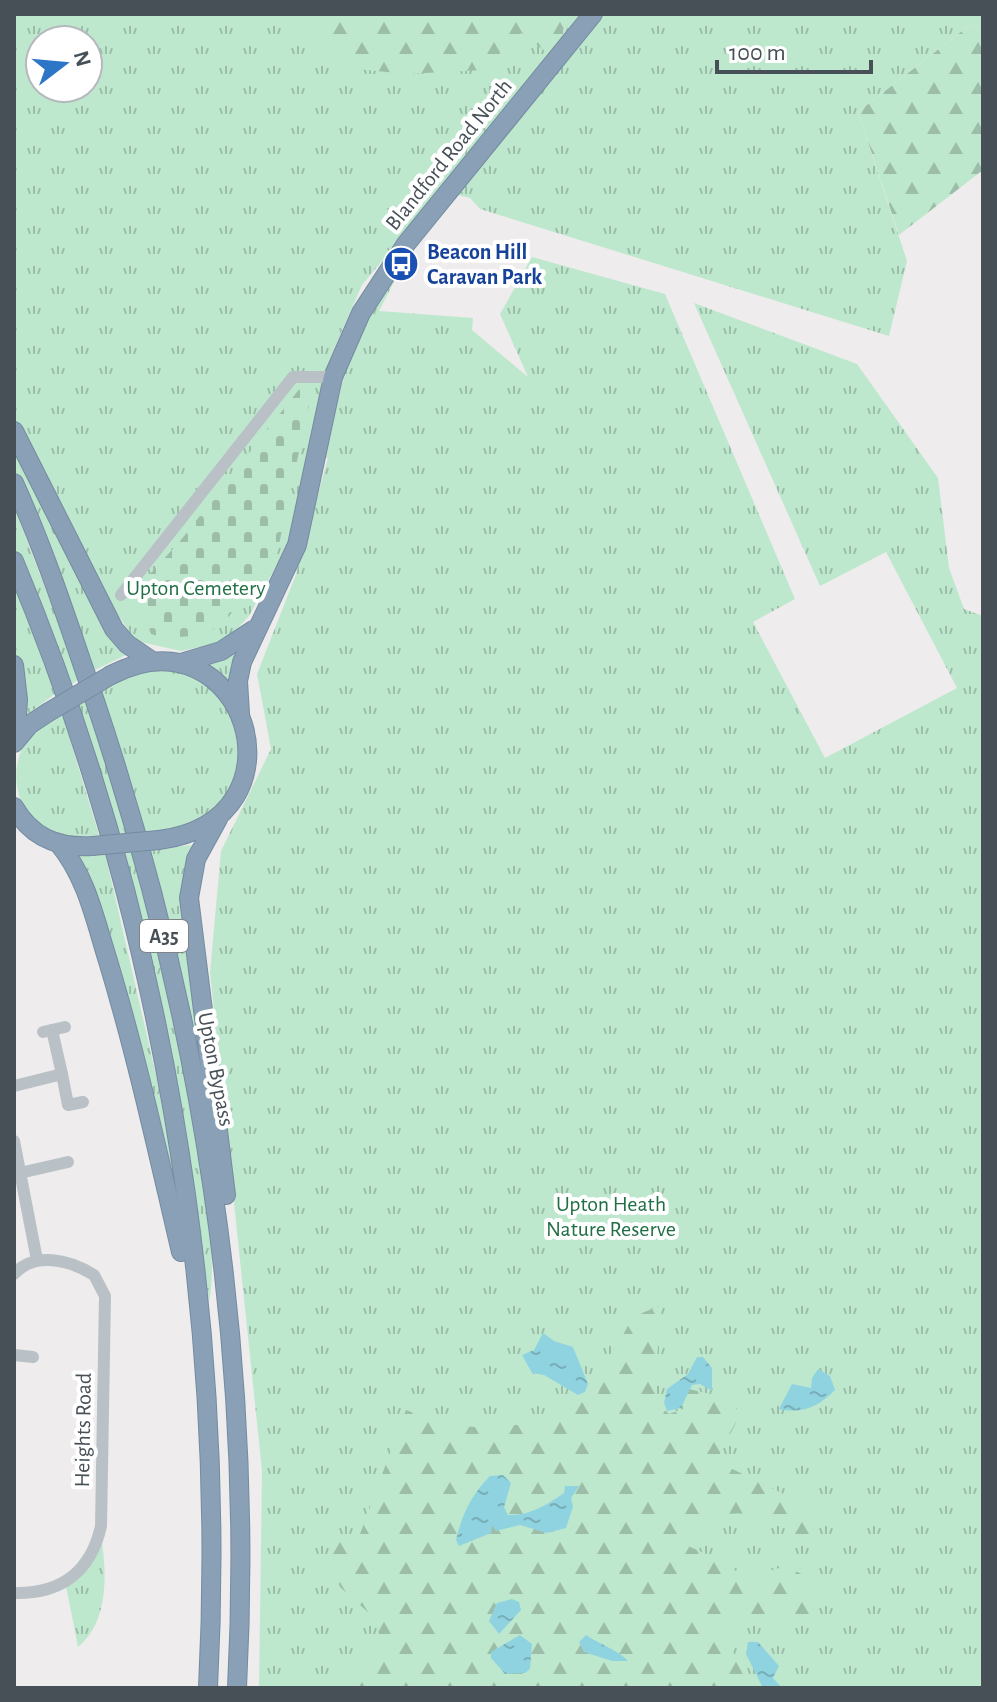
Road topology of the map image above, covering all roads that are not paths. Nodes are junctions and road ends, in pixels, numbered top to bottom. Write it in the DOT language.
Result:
graph roads {
  1 [pos="593,14"];
  2 [pos="333,377"];
  3 [pos="14,431"];
  4 [pos="14,483"];
  5 [pos="14,561"];
  6 [pos="121,595"];
  7 [pos="254,629"];
  8 [pos="152,661"];
  9 [pos="184,662"];
  10 [pos="14,665"];
  11 [pos="240,714"];
  12 [pos="15,742"];
  13 [pos="14,807"];
  14 [pos="218,819"];
  15 [pos="59,844"];
  16 [pos="53,1030"];
  17 [pos="62,1074"];
  18 [pos="14,1086"];
  19 [pos="83,1102"];
  20 [pos="14,1141"];
  21 [pos="68,1162"];
  22 [pos="20,1173"];
  23 [pos="37,1260"];
  24 [pos="14,1274"];
  25 [pos="14,1355"];
  26 [pos="33,1357"];
  27 [pos="204,1380"];
  28 [pos="235,1408"];
  29 [pos="14,1593"];
  30 [pos="208,1688"];
  31 [pos="237,1688"];
  1 -- 2 [label="highway, Blandford Road North"];
  2 -- 6 [label="street"];
  2 -- 7 [label="highway, Blandford Road North"];
  3 -- 8 [label="highway"];
  4 -- 28 [label="highway, Upton Bypass / A35"];
  5 -- 27 [label="highway, A35"];
  7 -- 9 [label="highway, Blandford Road North"];
  7 -- 11 [label="highway, Blandford Road North"];
  8 -- 9 [label="highway"];
  8 -- 12 [label="highway, bridge"];
  9 -- 11 [label="highway"];
  10 -- 12 [label="highway"];
  11 -- 14 [label="highway, Blandford Road North"];
  13 -- 15 [label="highway"];
  14 -- 15 [label="highway, bridge"];
  14 -- 28 [label="highway, A35"];
  15 -- 27 [label="highway, A35"];
  16 -- 17 [label="street"];
  17 -- 18 [label="street"];
  17 -- 19 [label="street"];
  20 -- 22 [label="street"];
  21 -- 22 [label="street"];
  22 -- 23 [label="street"];
  23 -- 24 [label="street"];
  23 -- 29 [label="street, Heights Road"];
  25 -- 26 [label="street"];
  27 -- 30 [label="highway, A35"];
  28 -- 31 [label="highway, Upton Bypass / A35"];
}
